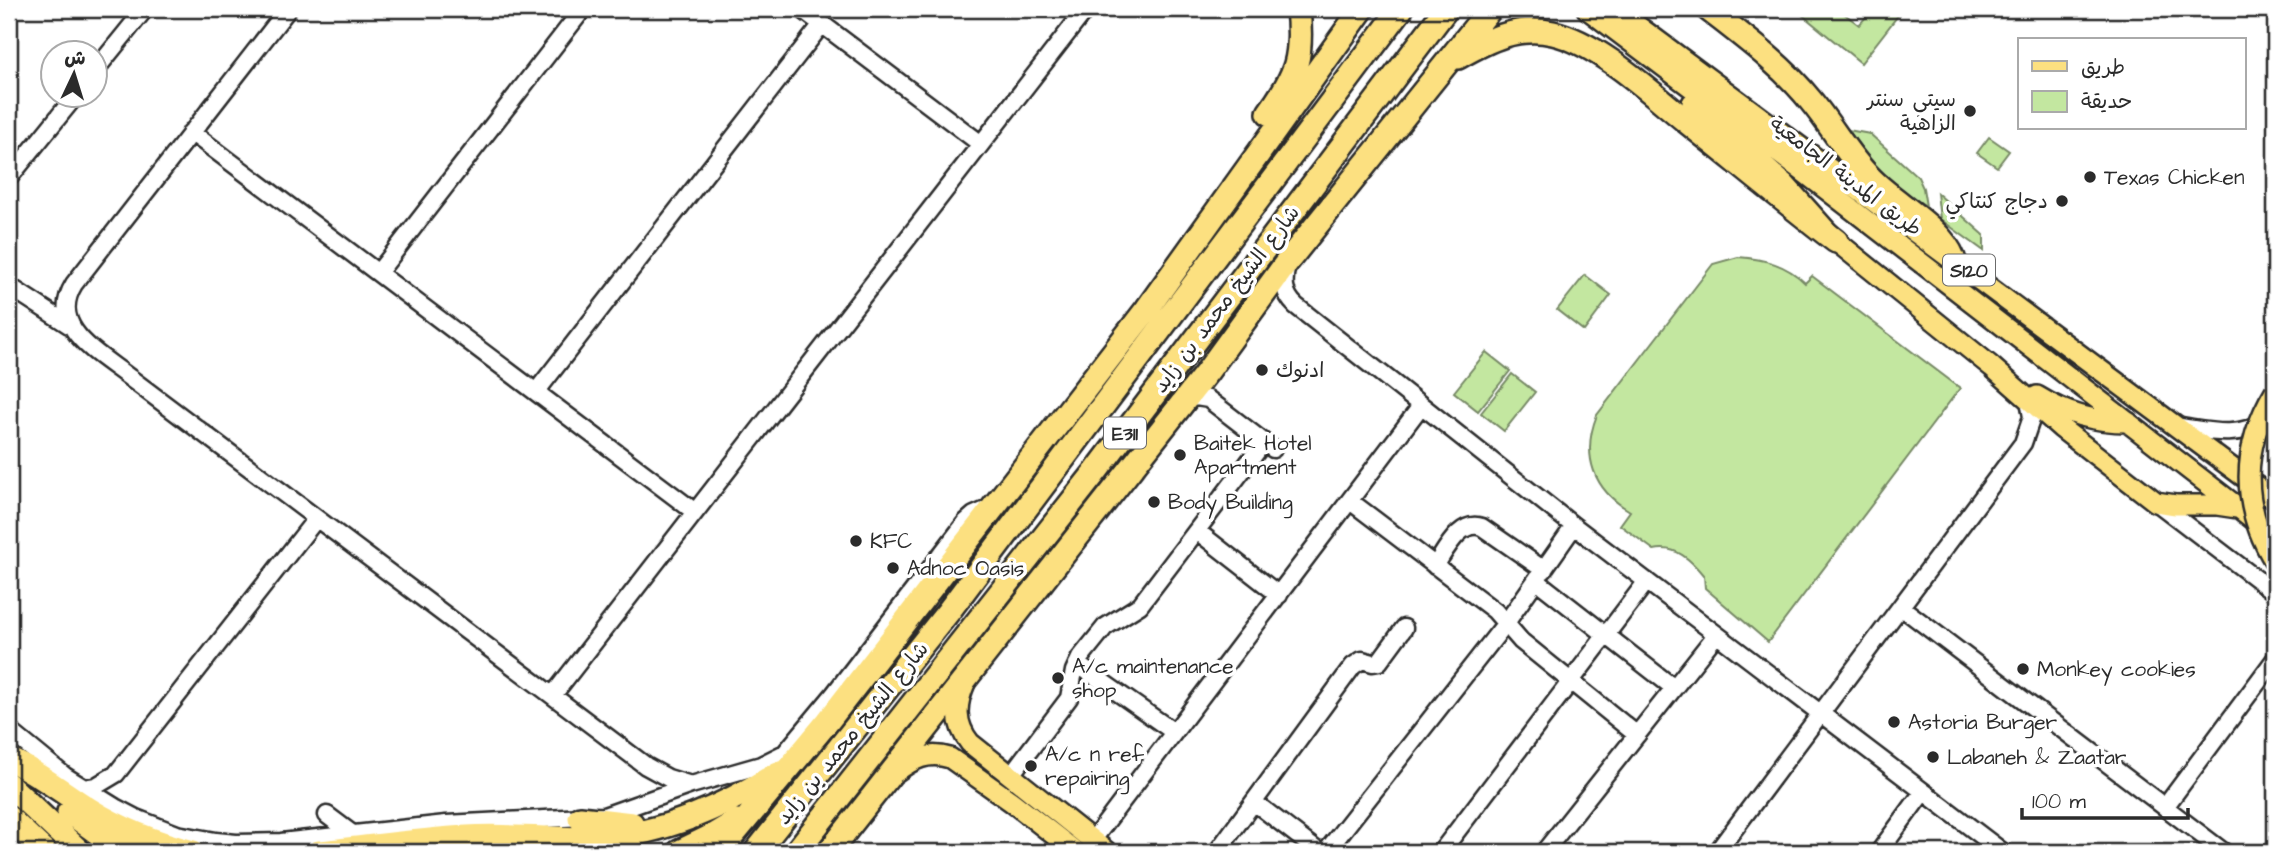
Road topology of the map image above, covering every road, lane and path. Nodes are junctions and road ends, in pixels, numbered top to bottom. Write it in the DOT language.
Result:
graph roads {
  1 [pos="145,9"];
  2 [pos="288,9"];
  3 [pos="583,9"];
  4 [pos="802,9"];
  5 [pos="1086,9"];
  6 [pos="1298,9"];
  7 [pos="1362,9"];
  8 [pos="1401,9"];
  9 [pos="1446,9"];
  10 [pos="1490,9"];
  11 [pos="1587,9"];
  12 [pos="1615,9"];
  13 [pos="1708,9"];
  14 [pos="822,24"];
  15 [pos="1654,49"];
  16 [pos="108,55"];
  17 [pos="1446,64"];
  18 [pos="66,108"];
  19 [pos="191,132"];
  20 [pos="981,144"];
  21 [pos="9,178"];
  22 [pos="1836,241"];
  23 [pos="1954,258"];
  24 [pos="1287,261"];
  25 [pos="378,273"];
  26 [pos="9,286"];
  27 [pos="69,325"];
  28 [pos="1240,327"];
  29 [pos="1992,367"];
  30 [pos="1101,368"];
  31 [pos="2275,391"];
  32 [pos="536,392"];
  33 [pos="2029,400"];
  34 [pos="1184,401"];
  35 [pos="1422,406"];
  36 [pos="2275,410"];
  37 [pos="2129,422"];
  38 [pos="2180,427"];
  39 [pos="2061,428"];
  40 [pos="2023,443"];
  41 [pos="1097,470"];
  42 [pos="2275,499"];
  43 [pos="1350,500"];
  44 [pos="2156,502"];
  45 [pos="2239,509"];
  46 [pos="695,512"];
  47 [pos="316,519"];
  48 [pos="1574,526"];
  49 [pos="1197,531"];
  50 [pos="2275,536"];
  51 [pos="2275,562"];
  52 [pos="1435,566"];
  53 [pos="1540,575"];
  54 [pos="1647,581"];
  55 [pos="2275,593"];
  56 [pos="1279,595"];
  57 [pos="1901,607"];
  58 [pos="903,616"];
  59 [pos="1506,623"];
  60 [pos="1404,628"];
  61 [pos="1606,635"];
  62 [pos="1716,635"];
  63 [pos="2275,659"];
  64 [pos="1077,664"];
  65 [pos="970,673"];
  66 [pos="1571,682"];
  67 [pos="1674,688"];
  68 [pos="553,695"];
  69 [pos="1820,713"];
  70 [pos="9,730"];
  71 [pos="1174,732"];
  72 [pos="1637,735"];
  73 [pos="10,759"];
  74 [pos="793,765"];
  75 [pos="646,766"];
  76 [pos="116,774"];
  77 [pos="1010,776"];
  78 [pos="884,781"];
  79 [pos="9,785"];
  80 [pos="691,785"];
  81 [pos="84,788"];
  82 [pos="1923,792"];
  83 [pos="655,798"];
  84 [pos="1012,802"];
  85 [pos="1254,802"];
  86 [pos="759,805"];
  87 [pos="115,807"];
  88 [pos="2165,807"];
  89 [pos="9,818"];
  90 [pos="580,818"];
  91 [pos="1067,822"];
  92 [pos="670,824"];
  93 [pos="9,836"];
  94 [pos="321,845"];
  95 [pos="1092,848"];
  96 [pos="832,850"];
  97 [pos="24,852"];
  98 [pos="45,852"];
  99 [pos="80,852"];
  100 [pos="134,852"];
  101 [pos="193,852"];
  102 [pos="679,852"];
  103 [pos="719,852"];
  104 [pos="756,852"];
  105 [pos="796,852"];
  106 [pos="1217,852"];
  107 [pos="1319,852"];
  108 [pos="1326,852"];
  109 [pos="1441,852"];
  110 [pos="1544,852"];
  111 [pos="1717,852"];
  112 [pos="1879,852"];
  113 [pos="2003,852"];
  114 [pos="2224,852"];
  1 -- 16 [label="street"];
  2 -- 19 [label="street"];
  3 -- 25 [label="street"];
  4 -- 14 [label="street"];
  5 -- 20 [label="street"];
  6 -- 30 [label="highway"];
  7 -- 30 [label="highway"];
  8 -- 104 [label="highway, شارع الشيخ محمد بن زايد / E311"];
  9 -- 41 [label="highway, شارع الشيخ محمد بن زايد / E311"];
  10 -- 17 [label="highway"];
  11 -- 15 [label="main road, طريق المدينة الجامعية / S120"];
  12 -- 15 [label="main road, طريق المدينة الجامعية / S120"];
  13 -- 23 [label="highway"];
  14 -- 20 [label="street"];
  14 -- 32 [label="street"];
  15 -- 22 [label="main road"];
  15 -- 23 [label="main road, طريق المدينة الجامعية / S120"];
  15 -- 37 [label="main road, طريق المدينة الجامعية / S120"];
  17 -- 22 [label="highway"];
  17 -- 24 [label="highway"];
  18 -- 21 [label="street"];
  19 -- 25 [label="street"];
  19 -- 27 [label="street"];
  20 -- 46 [label="street"];
  22 -- 29 [label="main road"];
  23 -- 38 [label="main road, طريق المدينة الجامعية / S120"];
  24 -- 28 [label="highway"];
  24 -- 35 [label="street"];
  25 -- 32 [label="street"];
  26 -- 27 [label="street"];
  27 -- 47 [label="street"];
  28 -- 34 [label="highway"];
  28 -- 41 [label="highway"];
  29 -- 33 [label="main road"];
  29 -- 37 [label="main road"];
  30 -- 58 [label="highway"];
  31 -- 51 [label="main road, bridge"];
  32 -- 46 [label="street"];
  33 -- 39 [label="main road"];
  33 -- 40 [label="street"];
  34 -- 49 [label="street"];
  34 -- 65 [label="highway"];
  35 -- 43 [label="street"];
  35 -- 48 [label="street"];
  36 -- 38 [label="street"];
  37 -- 45 [label="main road, طريق المدينة الجامعية / S120"];
  38 -- 42 [label="main road, طريق المدينة الجامعية / S120"];
  39 -- 40 [label="street"];
  39 -- 44 [label="main road"];
  40 -- 57 [label="street"];
  41 -- 105 [label="highway, شارع الشيخ محمد بن زايد / E311"];
  43 -- 52 [label="street"];
  43 -- 56 [label="street"];
  44 -- 45 [label="main road"];
  44 -- 55 [label="street"];
  45 -- 50 [label="main road, طريق المدينة الجامعية / S120"];
  46 -- 68 [label="street"];
  47 -- 68 [label="street"];
  47 -- 76 [label="street"];
  48 -- 53 [label="street"];
  48 -- 54 [label="street"];
  49 -- 56 [label="street"];
  49 -- 64 [label="street"];
  52 -- 53 [label="street"];
  52 -- 59 [label="street"];
  53 -- 59 [label="street"];
  53 -- 61 [label="street"];
  54 -- 61 [label="street"];
  54 -- 62 [label="street"];
  56 -- 71 [label="street"];
  57 -- 69 [label="street"];
  57 -- 88 [label="street"];
  58 -- 74 [label="highway"];
  58 -- 80 [label="street"];
  59 -- 66 [label="street"];
  59 -- 108 [label="street"];
  60 -- 85 [label="street"];
  61 -- 66 [label="street"];
  61 -- 67 [label="street"];
  62 -- 67 [label="street"];
  62 -- 69 [label="street"];
  63 -- 88 [label="street"];
  64 -- 71 [label="street"];
  64 -- 77 [label="street"];
  65 -- 77 [label="main road"];
  65 -- 78 [label="highway"];
  66 -- 72 [label="street"];
  66 -- 109 [label="street"];
  67 -- 72 [label="street"];
  68 -- 75 [label="street"];
  69 -- 82 [label="street"];
  69 -- 111 [label="street"];
  70 -- 81 [label="street"];
  71 -- 95 [label="street"];
  72 -- 110 [label="street"];
  73 -- 100 [label="highway"];
  73 -- 101 [label="highway"];
  74 -- 86 [label="highway"];
  74 -- 92 [label="highway"];
  75 -- 80 [label="street"];
  75 -- 83 [label="street"];
  76 -- 81 [label="street"];
  76 -- 87 [label="street"];
  77 -- 91 [label="main road"];
  78 -- 84 [label="main road"];
  78 -- 96 [label="highway"];
  79 -- 99 [label="highway"];
  80 -- 83 [label="street"];
  81 -- 87 [label="street"];
  82 -- 112 [label="street"];
  82 -- 113 [label="street"];
  83 -- 90 [label="street"];
  84 -- 91 [label="main road"];
  84 -- 95 [label="main road"];
  85 -- 106 [label="street"];
  85 -- 107 [label="street"];
  86 -- 102 [label="highway"];
  86 -- 103 [label="highway"];
  87 -- 94 [label="street"];
  88 -- 114 [label="street"];
  89 -- 98 [label="highway"];
  90 -- 92 [label="highway"];
  90 -- 94 [label="street"];
  91 -- 95 [label="main road"];
  92 -- 94 [label="highway"];
  93 -- 97 [label="highway"];
}
